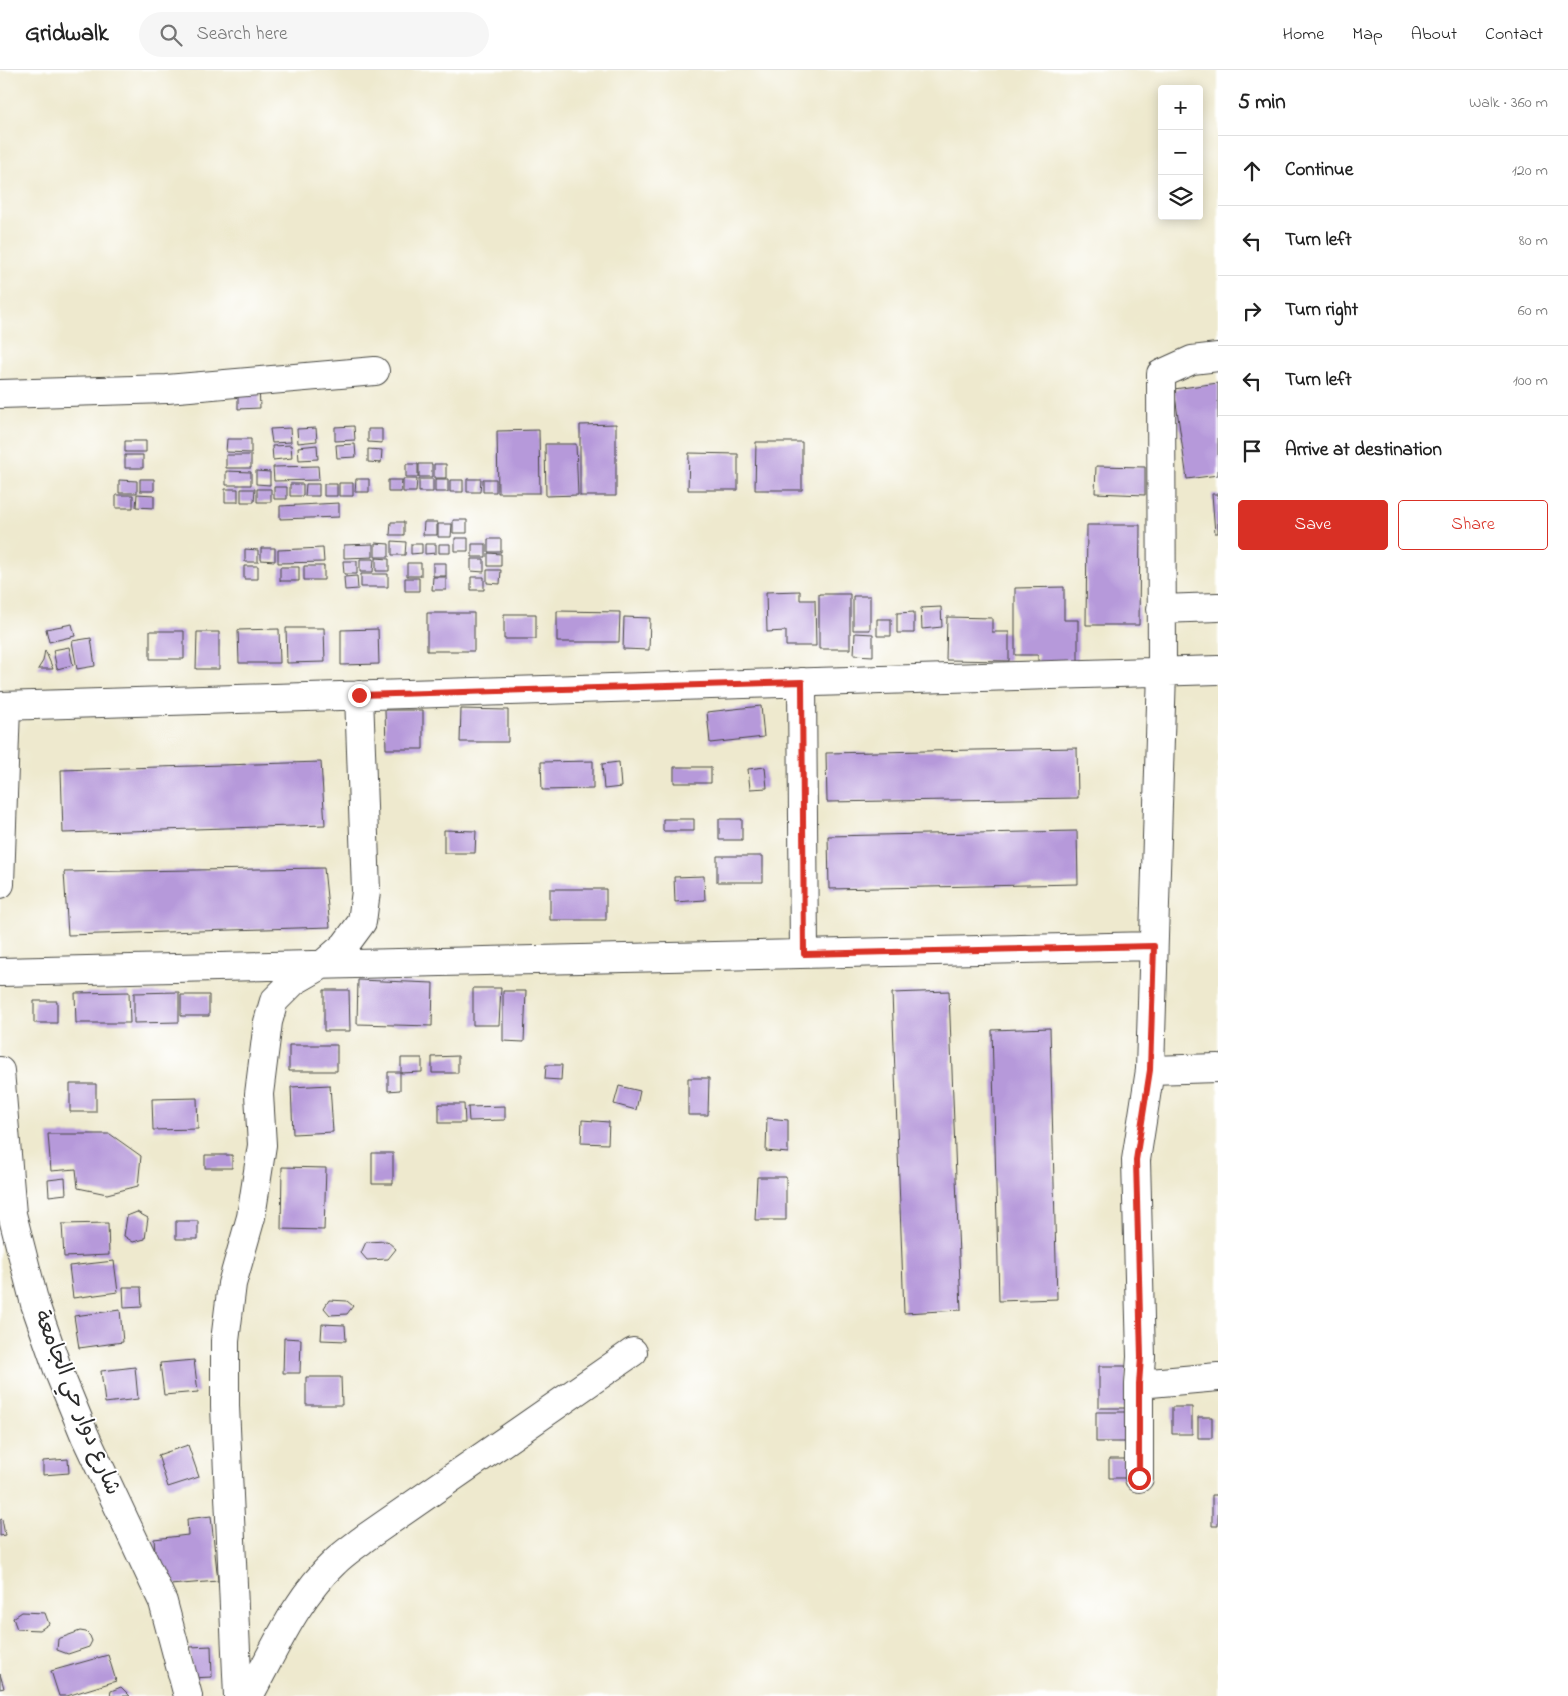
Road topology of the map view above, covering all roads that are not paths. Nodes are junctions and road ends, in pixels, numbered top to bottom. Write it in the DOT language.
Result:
graph roads {
  1 [pos="1218,357"];
  2 [pos="375,371"];
  3 [pos="0,394"];
  4 [pos="1218,608"];
  5 [pos="1161,609"];
  6 [pos="1218,670"];
  7 [pos="1162,671"];
  8 [pos="802,682"];
  9 [pos="359,695"];
  10 [pos="3,706"];
  11 [pos="0,884"];
  12 [pos="1154,946"];
  13 [pos="804,954"];
  14 [pos="322,965"];
  15 [pos="0,972"];
  16 [pos="1218,1068"];
  17 [pos="1150,1070"];
  18 [pos="0,1071"];
  19 [pos="633,1352"];
  20 [pos="1218,1377"];
  21 [pos="1139,1384"];
  22 [pos="1139,1478"];
  23 [pos="188,1696"];
  24 [pos="238,1696"];
  25 [pos="249,1696"];
  1 -- 5 [label="street"];
  2 -- 3 [label="street"];
  4 -- 5 [label="street"];
  5 -- 7 [label="street"];
  6 -- 7 [label="street"];
  7 -- 8 [label="street"];
  7 -- 12 [label="street"];
  8 -- 9 [label="street"];
  8 -- 13 [label="street"];
  9 -- 10 [label="street"];
  9 -- 14 [label="street"];
  10 -- 11 [label="street"];
  12 -- 13 [label="street"];
  12 -- 17 [label="street"];
  13 -- 14 [label="street"];
  14 -- 15 [label="street"];
  14 -- 24 [label="street"];
  16 -- 17 [label="street"];
  17 -- 21 [label="street"];
  18 -- 23 [label="street, شارع دوار حي الجامعة"];
  19 -- 25 [label="street"];
  20 -- 21 [label="street"];
  21 -- 22 [label="street"];
}
